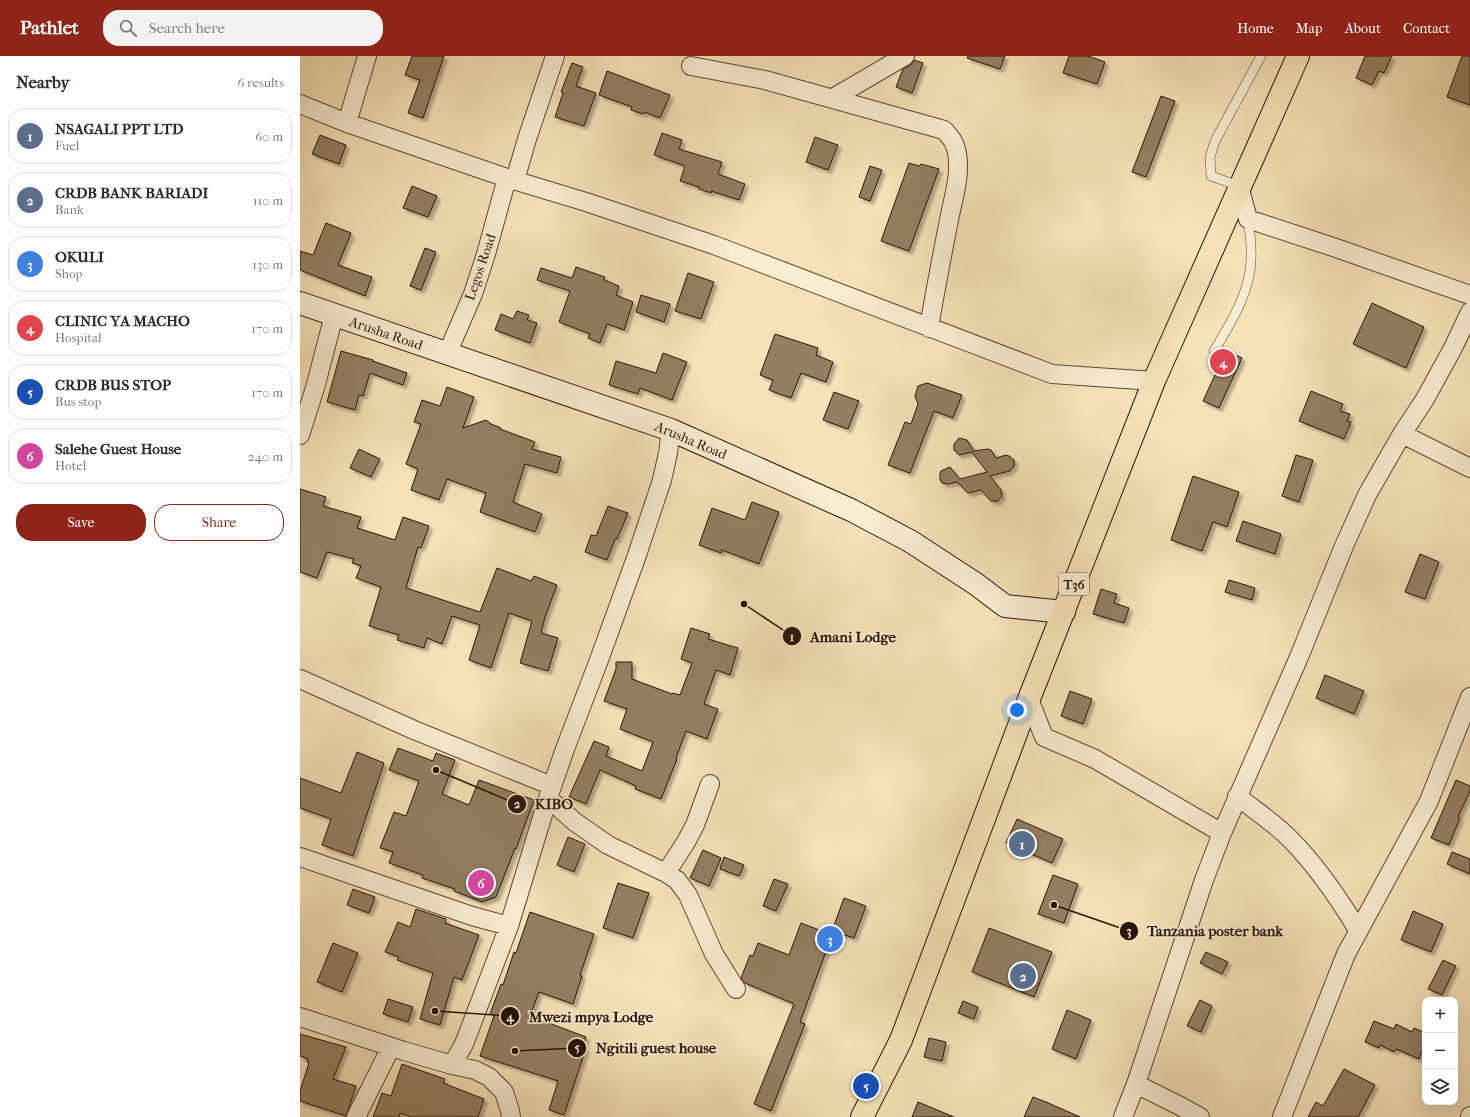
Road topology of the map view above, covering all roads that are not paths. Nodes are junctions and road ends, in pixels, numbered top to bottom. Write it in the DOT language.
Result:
graph roads {
  1 [pos="367,56"];
  2 [pos="555,56"];
  3 [pos="905,56"];
  4 [pos="1261,56"];
  5 [pos="1298,56"];
  6 [pos="691,66"];
  7 [pos="833,98"];
  8 [pos="300,104"];
  9 [pos="347,123"];
  10 [pos="511,179"];
  11 [pos="1239,186"];
  12 [pos="1248,219"];
  13 [pos="1470,295"];
  14 [pos="300,303"];
  15 [pos="1470,312"];
  16 [pos="334,315"];
  17 [pos="929,328"];
  18 [pos="1214,351"];
  19 [pos="447,354"];
  20 [pos="1154,381"];
  21 [pos="671,430"];
  22 [pos="1402,434"];
  23 [pos="300,436"];
  24 [pos="1470,468"];
  25 [pos="1064,612"];
  26 [pos="300,679"];
  27 [pos="1470,697"];
  28 [pos="1030,699"];
  29 [pos="710,784"];
  30 [pos="550,792"];
  31 [pos="1237,796"];
  32 [pos="1222,833"];
  33 [pos="300,857"];
  34 [pos="666,873"];
  35 [pos="509,926"];
  36 [pos="1358,930"];
  37 [pos="736,989"];
  38 [pos="300,1017"];
  39 [pos="391,1047"];
  40 [pos="452,1065"];
  41 [pos="1136,1084"];
  42 [pos="356,1117"];
  43 [pos="511,1117"];
  44 [pos="862,1117"];
  45 [pos="1123,1117"];
  46 [pos="1200,1117"];
  47 [pos="1282,1117"];
  1 -- 9 [label="street"];
  2 -- 10 [label="street, Legos Road"];
  3 -- 7 [label="street"];
  4 -- 11 [label="lane"];
  5 -- 11 [label="highway, T36"];
  6 -- 7 [label="street"];
  7 -- 17 [label="street"];
  8 -- 9 [label="street"];
  9 -- 10 [label="street"];
  10 -- 17 [label="street"];
  10 -- 19 [label="street, Legos Road"];
  11 -- 12 [label="street"];
  11 -- 20 [label="highway, T36"];
  12 -- 13 [label="street"];
  12 -- 18 [label="lane"];
  14 -- 16 [label="main road, Arusha Road"];
  15 -- 22 [label="street"];
  16 -- 19 [label="main road, Arusha Road"];
  16 -- 23 [label="street"];
  17 -- 20 [label="street"];
  19 -- 21 [label="main road, Arusha Road"];
  20 -- 25 [label="highway, T36"];
  21 -- 25 [label="main road, Arusha Road"];
  21 -- 30 [label="street"];
  22 -- 24 [label="street"];
  22 -- 31 [label="street"];
  25 -- 28 [label="highway, T36"];
  26 -- 30 [label="street"];
  27 -- 36 [label="street"];
  28 -- 32 [label="street"];
  28 -- 44 [label="highway, T36"];
  29 -- 34 [label="street"];
  30 -- 34 [label="street"];
  30 -- 35 [label="street"];
  31 -- 32 [label="street"];
  31 -- 36 [label="street"];
  32 -- 41 [label="street"];
  33 -- 35 [label="street"];
  34 -- 37 [label="street"];
  35 -- 40 [label="street"];
  36 -- 47 [label="street"];
  38 -- 39 [label="street"];
  39 -- 40 [label="street"];
  39 -- 42 [label="street"];
  40 -- 43 [label="street"];
  41 -- 45 [label="street"];
  41 -- 46 [label="street"];
}
